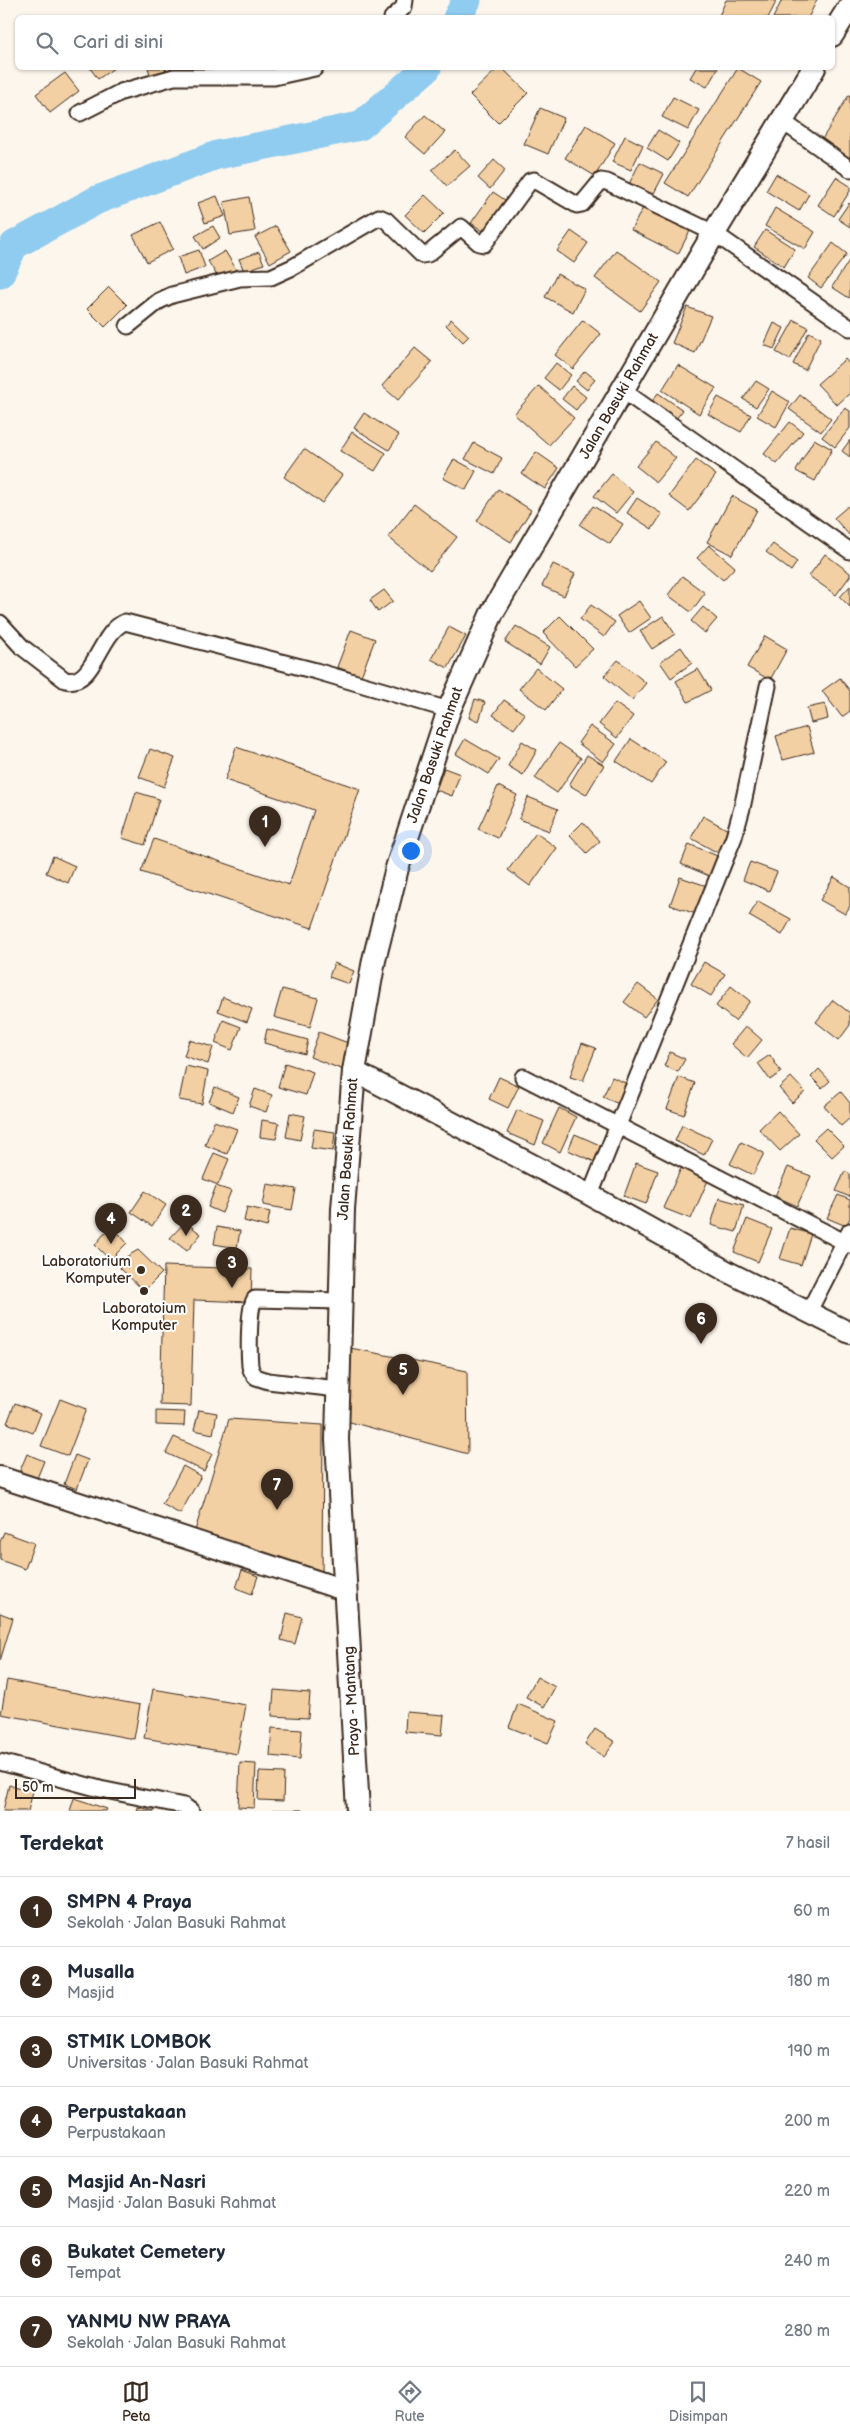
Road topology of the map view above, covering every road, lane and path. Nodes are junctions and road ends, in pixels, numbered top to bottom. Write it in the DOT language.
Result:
graph roads {
  1 [pos="405,0"];
  2 [pos="850,6"];
  3 [pos="395,15"];
  4 [pos="835,31"];
  5 [pos="307,70"];
  6 [pos="813,70"];
  7 [pos="80,113"];
  8 [pos="782,121"];
  9 [pos="850,169"];
  10 [pos="714,233"];
  11 [pos="128,326"];
  12 [pos="850,328"];
  13 [pos="622,390"];
  14 [pos="850,551"];
  15 [pos="0,623"];
  16 [pos="768,686"];
  17 [pos="449,710"];
  18 [pos="354,1071"];
  19 [pos="523,1077"];
  20 [pos="618,1124"];
  21 [pos="590,1195"];
  22 [pos="848,1239"];
  23 [pos="340,1301"];
  24 [pos="808,1313"];
  25 [pos="850,1333"];
  26 [pos="337,1389"];
  27 [pos="0,1477"];
  28 [pos="344,1590"];
  29 [pos="0,1762"];
  30 [pos="191,1811"];
  31 [pos="358,1811"];
  1 -- 3 [label="street"];
  2 -- 4 [label="main road"];
  5 -- 7 [label="street"];
  6 -- 8 [label="main road, Jalan Basuki Rahmat"];
  8 -- 9 [label="street"];
  8 -- 10 [label="main road, Jalan Basuki Rahmat"];
  10 -- 11 [label="street"];
  10 -- 12 [label="street"];
  10 -- 13 [label="main road, Jalan Basuki Rahmat"];
  13 -- 14 [label="street"];
  13 -- 17 [label="main road, Jalan Basuki Rahmat"];
  15 -- 17 [label="street"];
  16 -- 20 [label="street"];
  17 -- 18 [label="main road, Jalan Basuki Rahmat"];
  18 -- 21 [label="main road"];
  18 -- 23 [label="main road, Jalan Basuki Rahmat"];
  19 -- 20 [label="street"];
  20 -- 21 [label="street"];
  20 -- 22 [label="street"];
  21 -- 24 [label="main road"];
  22 -- 24 [label="street"];
  23 -- 26 [label="main road, Jalan Basuki Rahmat"];
  23 -- 26 [label="street"];
  24 -- 25 [label="main road"];
  26 -- 28 [label="main road, Jalan Basuki Rahmat"];
  27 -- 28 [label="main road"];
  28 -- 31 [label="main road, Praya - Mantang"];
  29 -- 30 [label="street"];
}
